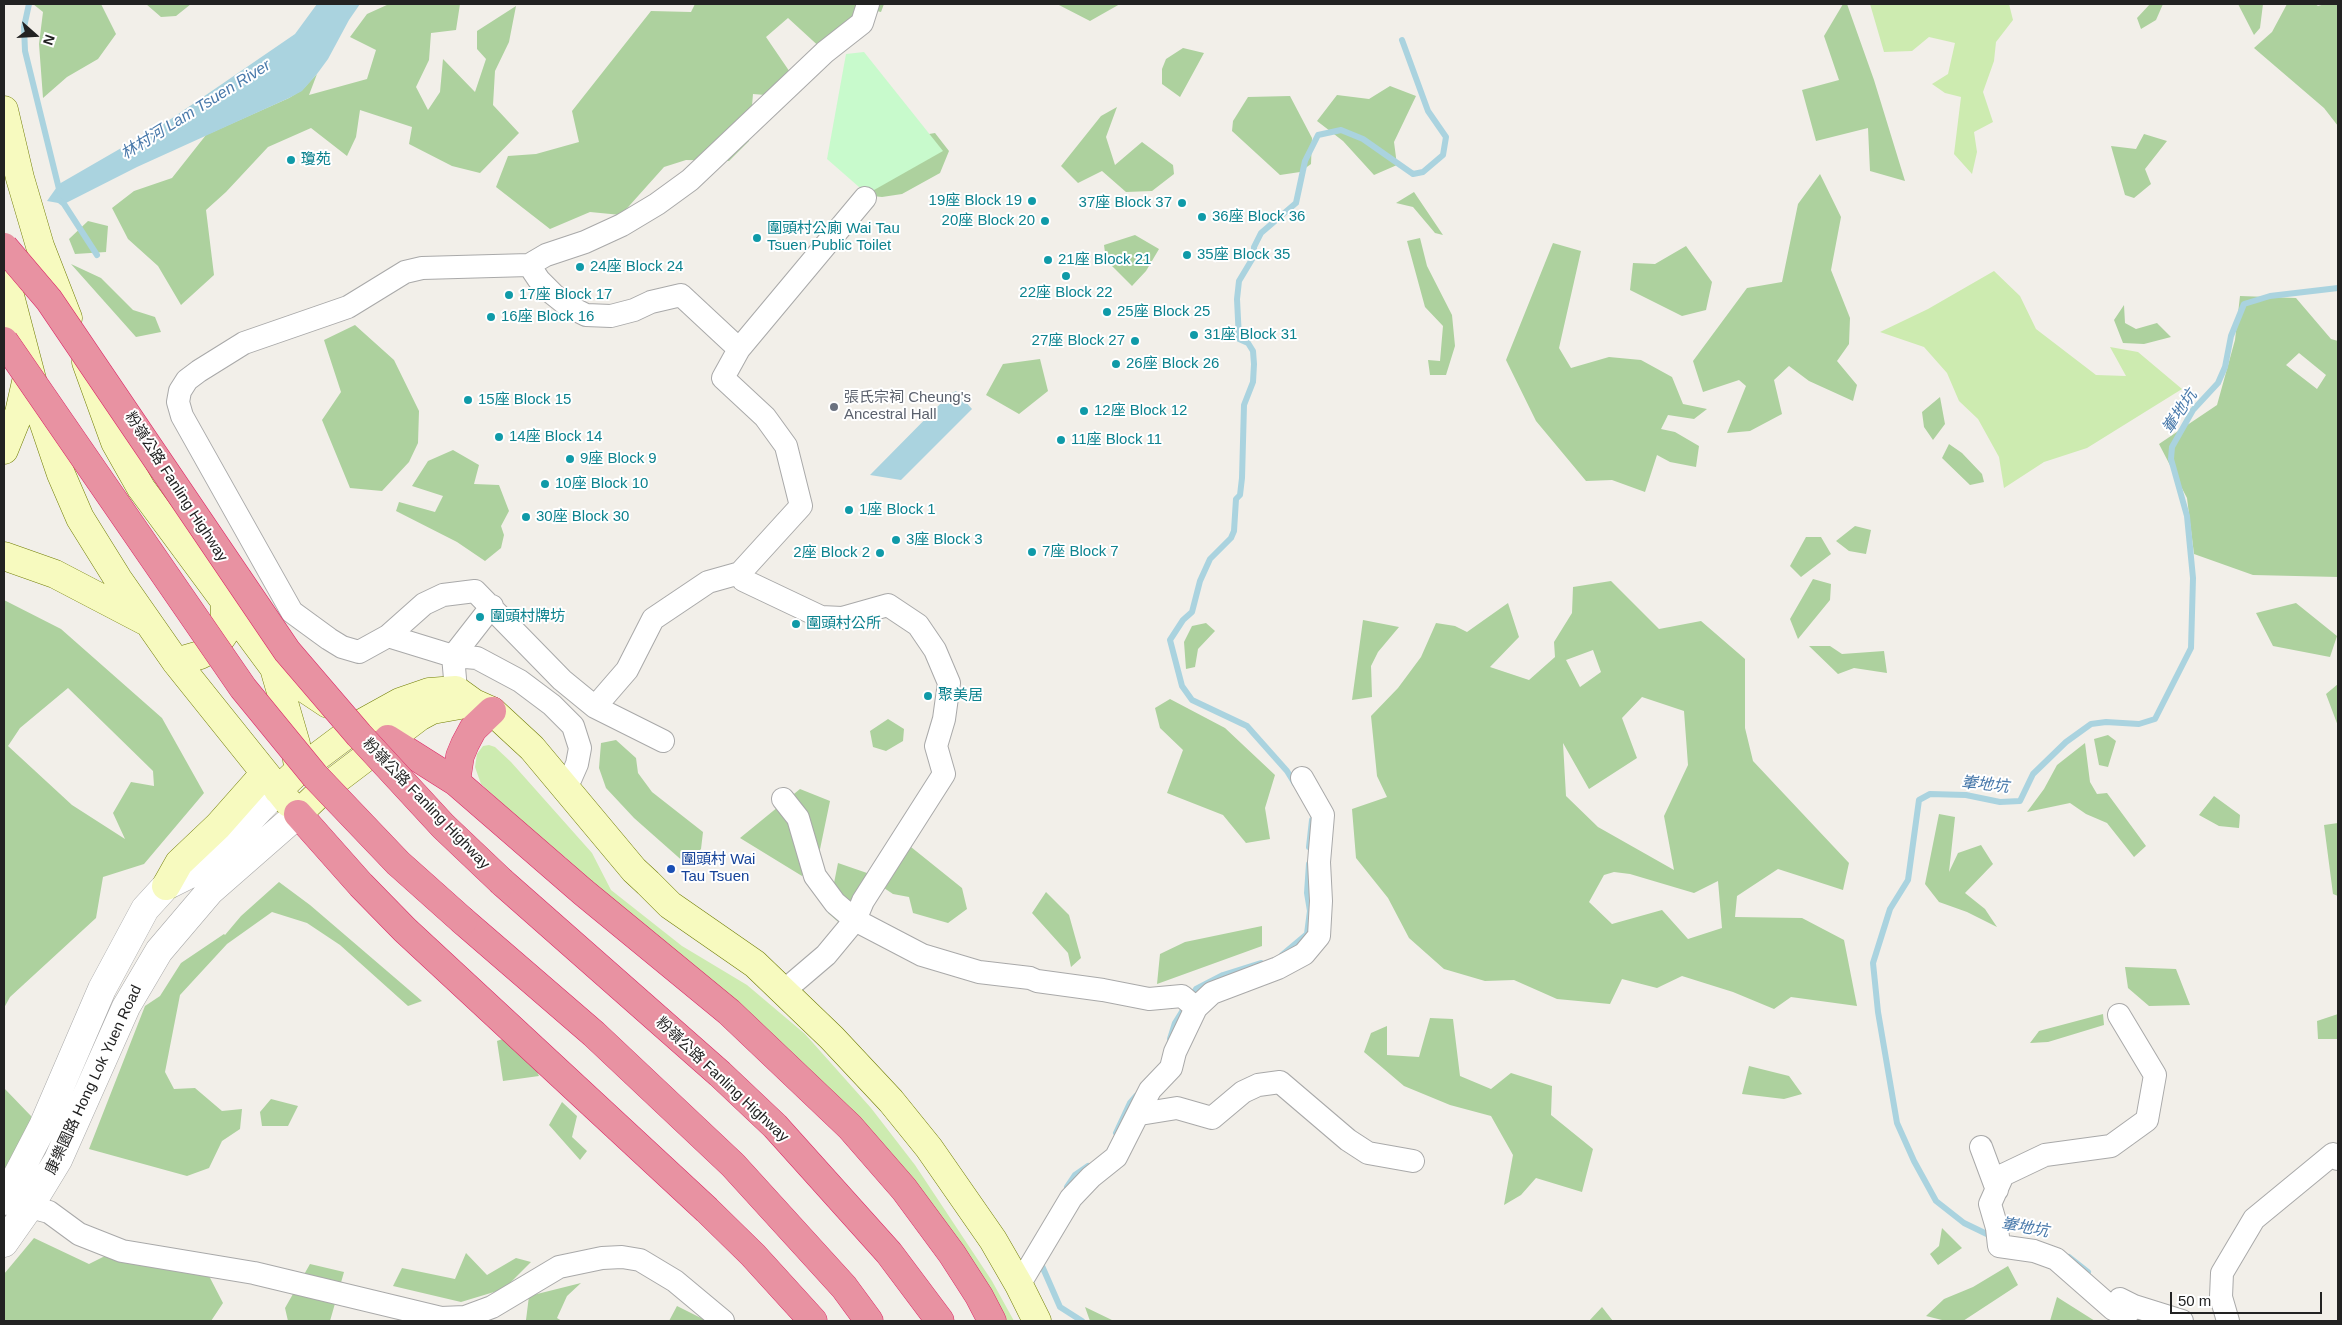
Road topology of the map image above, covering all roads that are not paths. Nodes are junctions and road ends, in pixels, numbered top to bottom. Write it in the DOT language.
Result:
graph roads {
  1 [pos="868,4"];
  2 [pos="4,110"];
  3 [pos="865,198"];
  4 [pos="4,247"];
  5 [pos="529,265"];
  6 [pos="4,273"];
  7 [pos="4,341"];
  8 [pos="739,349"];
  9 [pos="29,368"];
  10 [pos="4,450"];
  11 [pos="4,556"];
  12 [pos="740,573"];
  13 [pos="225,601"];
  14 [pos="492,606"];
  15 [pos="149,622"];
  16 [pos="388,636"];
  17 [pos="453,656"];
  18 [pos="176,662"];
  19 [pos="274,668"];
  20 [pos="474,701"];
  21 [pos="595,707"];
  22 [pos="362,723"];
  23 [pos="388,739"];
  24 [pos="663,741"];
  25 [pos="298,771"];
  26 [pos="1302,778"];
  27 [pos="271,782"];
  28 [pos="456,782"];
  29 [pos="566,789"];
  30 [pos="783,800"];
  31 [pos="298,814"];
  32 [pos="855,920"];
  33 [pos="786,992"];
  34 [pos="1190,1003"];
  35 [pos="2119,1015"];
  36 [pos="1140,1114"];
  37 [pos="1981,1148"];
  38 [pos="2338,1158"];
  39 [pos="1413,1161"];
  40 [pos="1996,1190"];
  41 [pos="12,1203"];
  42 [pos="4,1243"];
  43 [pos="1026,1275"];
  44 [pos="2094,1281"];
  45 [pos="2134,1306"];
  46 [pos="723,1321"];
  47 [pos="813,1321"];
  48 [pos="869,1321"];
  49 [pos="940,1321"];
  50 [pos="992,1321"];
  51 [pos="1037,1321"];
  52 [pos="2182,1321"];
  53 [pos="2228,1321"];
  1 -- 5 [label="street"];
  2 -- 13 [label="main road"];
  3 -- 8 [label="street"];
  4 -- 49 [label="highway, 粉嶺公路 Fanling Highway, bridge"];
  5 -- 8 [label="street"];
  5 -- 16 [label="street"];
  6 -- 9 [label="main road"];
  7 -- 48 [label="highway, bridge"];
  8 -- 12 [label="street"];
  9 -- 10 [label="main road"];
  9 -- 15 [label="main road"];
  11 -- 15 [label="main road"];
  12 -- 21 [label="street"];
  12 -- 32 [label="street"];
  13 -- 18 [label="main road"];
  13 -- 19 [label="main road"];
  14 -- 16 [label="street"];
  14 -- 17 [label="street"];
  14 -- 21 [label="street"];
  15 -- 18 [label="main road"];
  16 -- 17 [label="street"];
  17 -- 20 [label="street"];
  17 -- 29 [label="street"];
  18 -- 27 [label="main road"];
  19 -- 22 [label="main road"];
  19 -- 25 [label="main road"];
  20 -- 22 [label="main road, 康樂園路 Hong Lok Yuen Road"];
  20 -- 23 [label="main road, 康樂園路 Hong Lok Yuen Road"];
  20 -- 28 [label="highway"];
  20 -- 29 [label="main road"];
  21 -- 24 [label="street"];
  22 -- 23 [label="main road"];
  22 -- 25 [label="main road, 康樂園路 Hong Lok Yuen Road"];
  23 -- 28 [label="highway"];
  23 -- 31 [label="main road, 康樂園路 Hong Lok Yuen Road"];
  25 -- 27 [label="main road, 康樂園路 Hong Lok Yuen Road"];
  25 -- 31 [label="main road"];
  26 -- 34 [label="street"];
  27 -- 31 [label="main road"];
  27 -- 41 [label="street, 康樂園路 Hong Lok Yuen Road"];
  28 -- 50 [label="highway"];
  29 -- 33 [label="main road"];
  30 -- 32 [label="street"];
  31 -- 41 [label="street, 康樂園路 Hong Lok Yuen Road"];
  31 -- 47 [label="highway"];
  32 -- 33 [label="street"];
  32 -- 34 [label="street"];
  33 -- 43 [label="main road"];
  34 -- 36 [label="street"];
  35 -- 40 [label="street"];
  36 -- 39 [label="street"];
  36 -- 43 [label="street"];
  37 -- 40 [label="street"];
  38 -- 53 [label="street"];
  40 -- 45 [label="street"];
  41 -- 42 [label="street, 康樂園路 Hong Lok Yuen Road"];
  41 -- 46 [label="street"];
  43 -- 51 [label="main road"];
  44 -- 45 [label="street"];
  45 -- 52 [label="street"];
}
